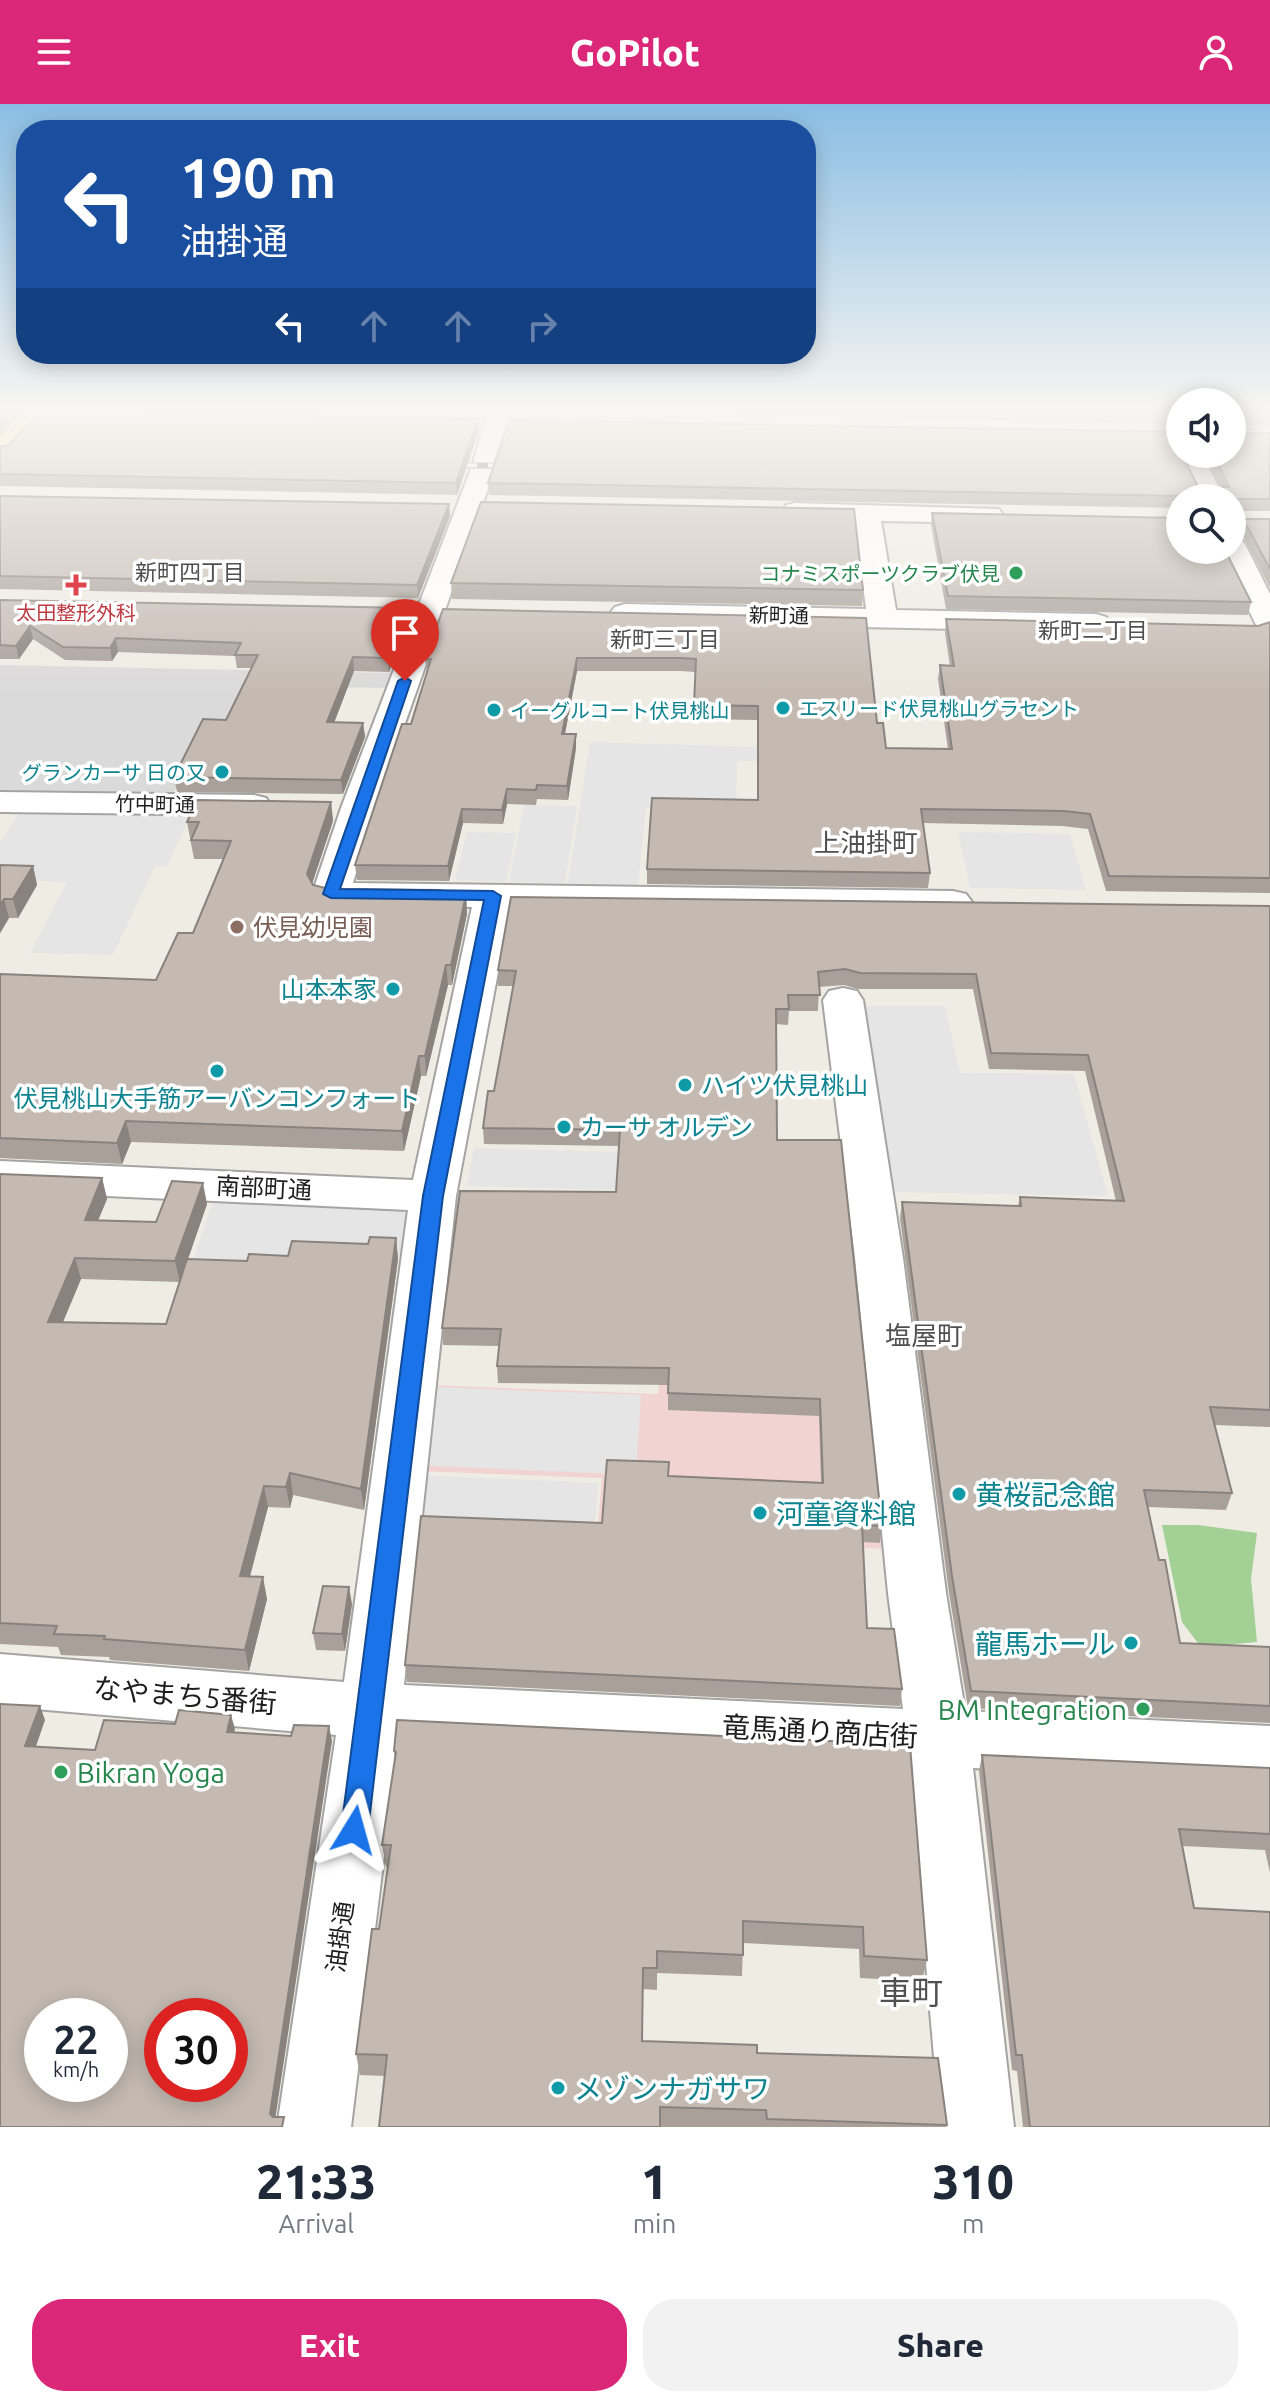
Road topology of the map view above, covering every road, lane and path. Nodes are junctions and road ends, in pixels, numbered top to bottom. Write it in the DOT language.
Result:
graph roads {
  1 [pos="469,505"];
  2 [pos="764,511"];
  3 [pos="867,512"];
  4 [pos="1008,515"];
  5 [pos="1241,564"];
  6 [pos="399,609"];
  7 [pos="431,610"];
  8 [pos="462,610"];
  9 [pos="602,613"];
  10 [pos="882,617"];
  11 [pos="1131,624"];
  12 [pos="1270,624"];
  13 [pos="1240,627"];
  14 [pos="0,802"];
  15 [pos="279,806"];
  16 [pos="493,896"];
  17 [pos="993,903"];
  18 [pos="843,1000"];
  19 [pos="0,1176"];
  20 [pos="433,1196"];
  21 [pos="0,1680"];
  22 [pos="371,1711"];
  23 [pos="938,1737"];
  24 [pos="1270,1754"];
  25 [pos="314,2127"];
  26 [pos="977,2127"];
  1 -- 7 [label="street"];
  2 -- 3 [label="street"];
  3 -- 4 [label="street"];
  3 -- 10 [label="street"];
  5 -- 12 [label="street"];
  6 -- 7 [label="street"];
  7 -- 8 [label="street"];
  7 -- 16 [label="street"];
  9 -- 10 [label="street, 新町通"];
  10 -- 11 [label="street, 新町通"];
  12 -- 13 [label="street"];
  14 -- 15 [label="street, 竹中町通"];
  16 -- 17 [label="street"];
  16 -- 20 [label="street, 油掛通"];
  18 -- 23 [label="street"];
  19 -- 20 [label="street, 南部町通"];
  20 -- 22 [label="street, 油掛通"];
  21 -- 22 [label="street, なやまち5番街"];
  22 -- 23 [label="street, 竜馬通り商店街"];
  22 -- 25 [label="street, 油掛通"];
  23 -- 24 [label="street, 竜馬通り商店街"];
  23 -- 26 [label="street"];
}
